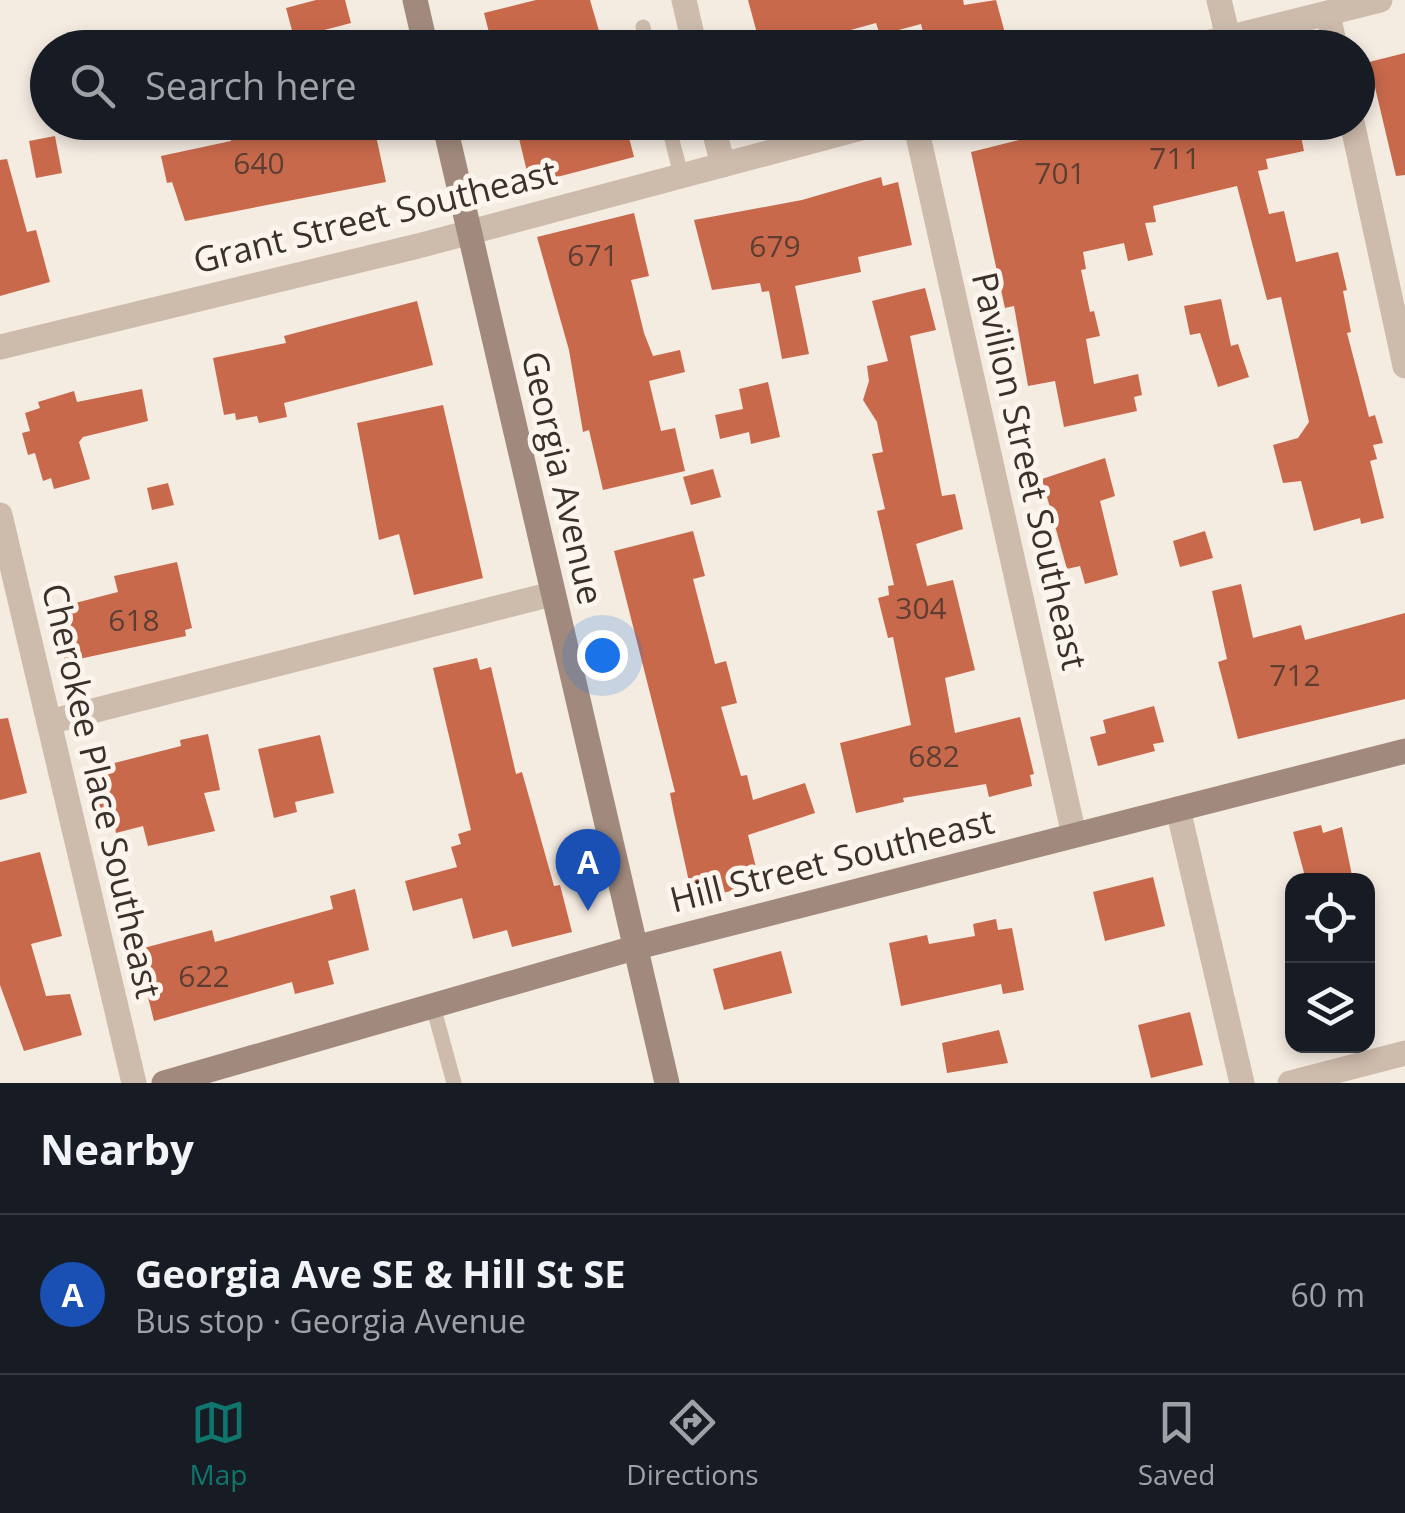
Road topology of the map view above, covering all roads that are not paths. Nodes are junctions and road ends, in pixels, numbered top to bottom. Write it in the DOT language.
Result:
graph roads {
  1 [pos="415,0"];
  2 [pos="684,0"];
  3 [pos="1219,0"];
  4 [pos="1380,0"];
  5 [pos="1328,12"];
  6 [pos="422,30"];
  7 [pos="690,30"];
  8 [pos="1226,30"];
  9 [pos="1259,30"];
  10 [pos="1332,30"];
  11 [pos="448,140"];
  12 [pos="672,140"];
  13 [pos="717,140"];
  14 [pos="817,140"];
  15 [pos="919,140"];
  16 [pos="1356,140"];
  17 [pos="723,165"];
  18 [pos="681,175"];
  19 [pos="470,229"];
  20 [pos="0,347"];
  21 [pos="1405,366"];
  22 [pos="0,515"];
  23 [pos="552,594"];
  24 [pos="49,722"];
  25 [pos="1405,752"];
  26 [pos="1178,809"];
  27 [pos="1074,836"];
  28 [pos="634,948"];
  29 [pos="433,1006"];
  30 [pos="1405,1052"];
  31 [pos="204,1078"];
  32 [pos="134,1083"];
  33 [pos="164,1083"];
  34 [pos="454,1083"];
  35 [pos="667,1083"];
  36 [pos="1242,1083"];
  37 [pos="1290,1083"];
  1 -- 6 [label="street"];
  2 -- 7 [label="street"];
  3 -- 8 [label="street"];
  4 -- 5 [label="street"];
  5 -- 9 [label="street"];
  5 -- 10 [label="street"];
  11 -- 19 [label="street, Georgia Avenue"];
  12 -- 18 [label="lane"];
  13 -- 17 [label="street"];
  14 -- 17 [label="street, Grant Street Southeast"];
  15 -- 27 [label="street, Pavilion Street Southeast"];
  16 -- 21 [label="street"];
  17 -- 18 [label="street, Grant Street Southeast"];
  18 -- 19 [label="street, Grant Street Southeast"];
  19 -- 20 [label="street, Grant Street Southeast"];
  19 -- 23 [label="street, Georgia Avenue"];
  22 -- 24 [label="street, Cherokee Place Southeast"];
  23 -- 24 [label="street"];
  23 -- 28 [label="street, Georgia Avenue"];
  24 -- 32 [label="street, Cherokee Place Southeast"];
  25 -- 26 [label="street, Hill Street Southeast"];
  26 -- 27 [label="street, Hill Street Southeast"];
  26 -- 36 [label="street"];
  27 -- 28 [label="street, Hill Street Southeast"];
  28 -- 29 [label="street, Hill Street Southeast"];
  28 -- 35 [label="street, Georgia Avenue"];
  29 -- 31 [label="street, Hill Street Southeast"];
  29 -- 34 [label="lane"];
  30 -- 37 [label="street"];
  31 -- 33 [label="street, Hill Street Southeast"];
}
